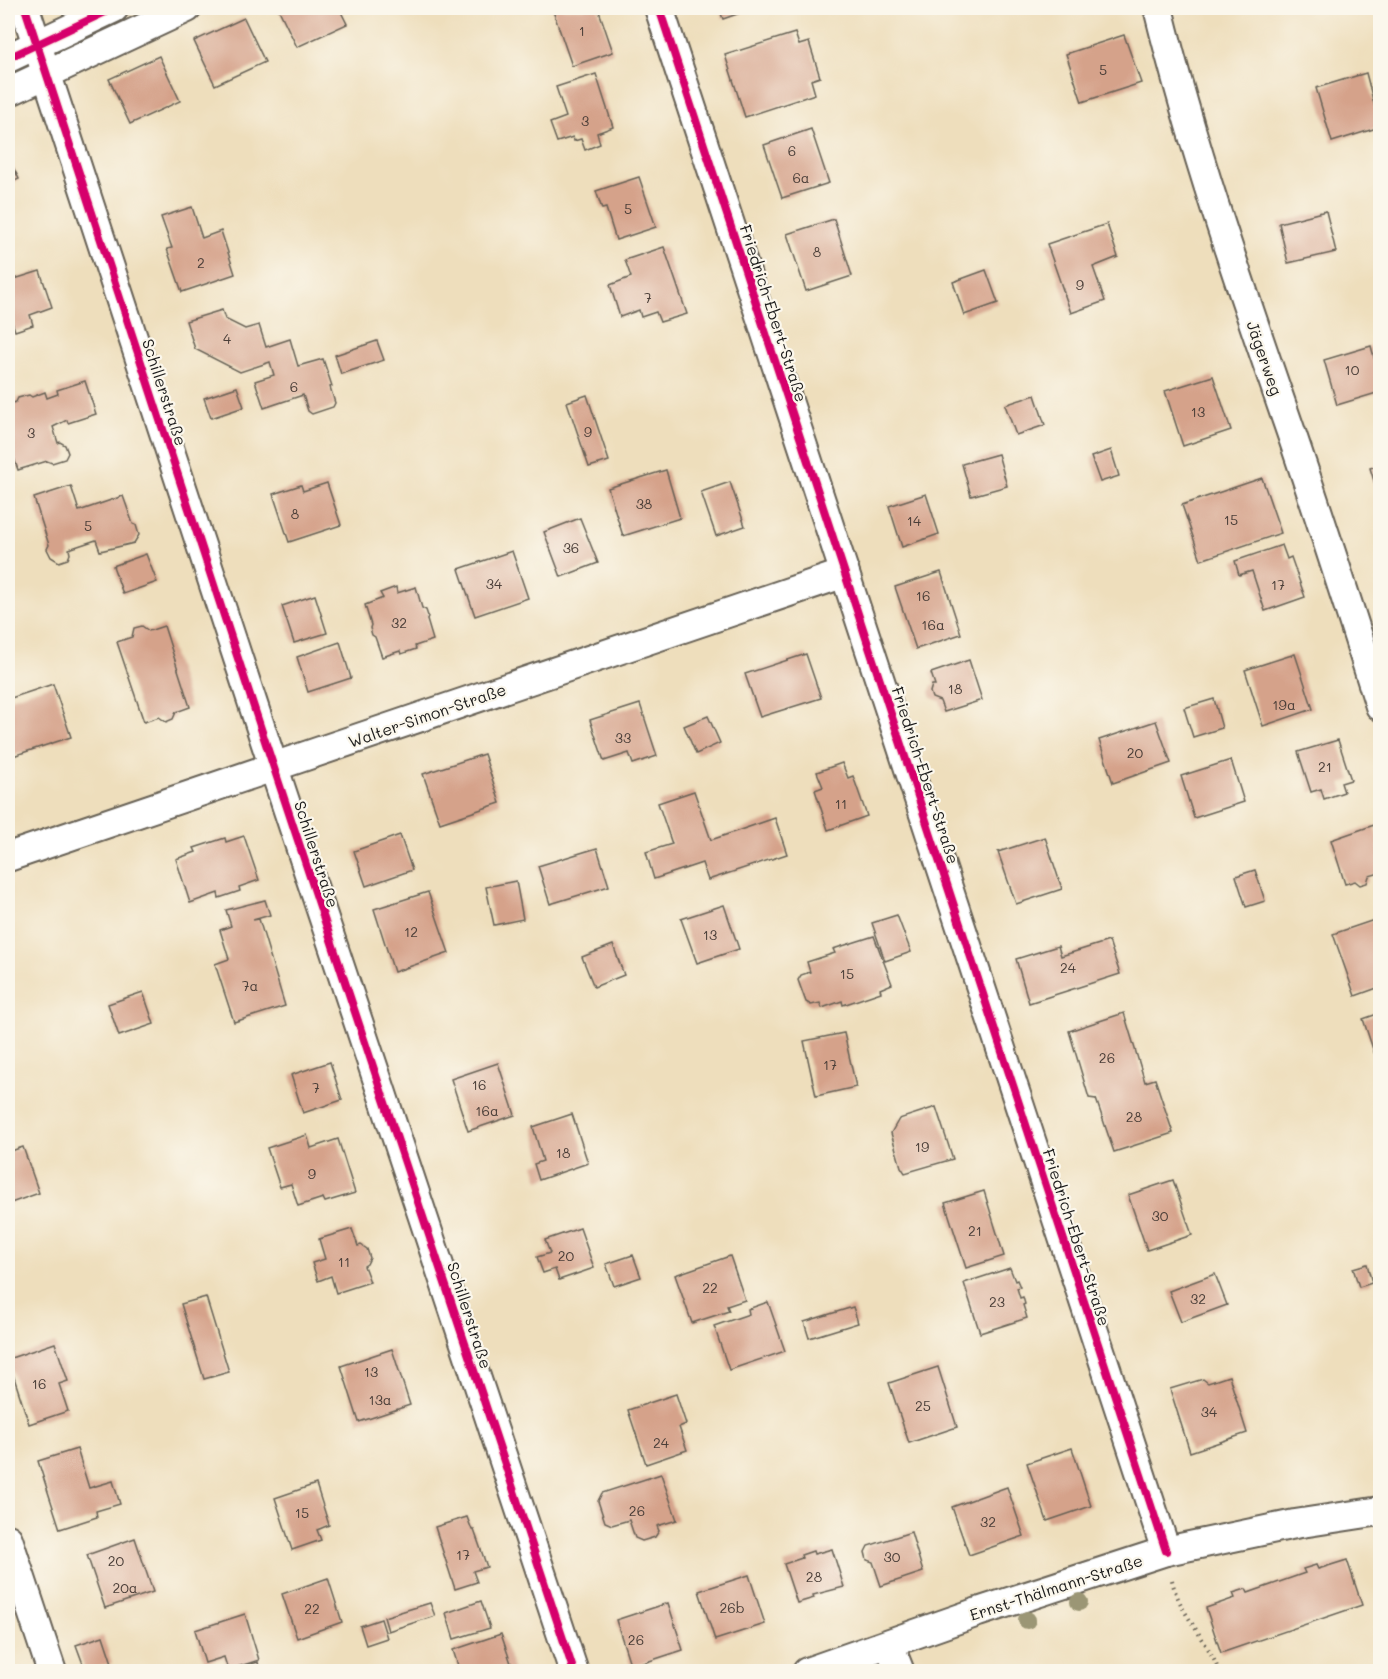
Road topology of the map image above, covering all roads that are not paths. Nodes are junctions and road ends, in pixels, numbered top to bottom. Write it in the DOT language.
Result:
graph roads {
  1 [pos="25,8"];
  2 [pos="114,8"];
  3 [pos="188,8"];
  4 [pos="658,8"];
  5 [pos="1158,8"];
  6 [pos="36,44"];
  7 [pos="8,58"];
  8 [pos="46,73"];
  9 [pos="8,92"];
  10 [pos="845,573"];
  11 [pos="1380,706"];
  12 [pos="274,768"];
  13 [pos="8,857"];
  14 [pos="1380,1511"];
  15 [pos="8,1539"];
  16 [pos="1166,1551"];
  17 [pos="889,1644"];
  18 [pos="52,1671"];
  19 [pos="574,1671"];
  20 [pos="807,1671"];
  21 [pos="900,1671"];
  1 -- 6 [label="street, Schillerstraße"];
  2 -- 6 [label="street"];
  3 -- 8 [label="street"];
  4 -- 10 [label="street, Friedrich-Ebert-Straße"];
  5 -- 11 [label="street, Jägerweg"];
  6 -- 7 [label="street"];
  6 -- 8 [label="street, Schillerstraße"];
  8 -- 9 [label="street"];
  8 -- 12 [label="street, Schillerstraße"];
  10 -- 12 [label="street, Walter-Simon-Straße"];
  10 -- 16 [label="street, Friedrich-Ebert-Straße"];
  12 -- 13 [label="street, Walter-Simon-Straße"];
  12 -- 19 [label="street, Schillerstraße"];
  14 -- 16 [label="street, Ernst-Thälmann-Straße"];
  15 -- 18 [label="street"];
  16 -- 17 [label="street, Ernst-Thälmann-Straße"];
  17 -- 20 [label="street, Ernst-Thälmann-Straße"];
  17 -- 21 [label="street"];
}
